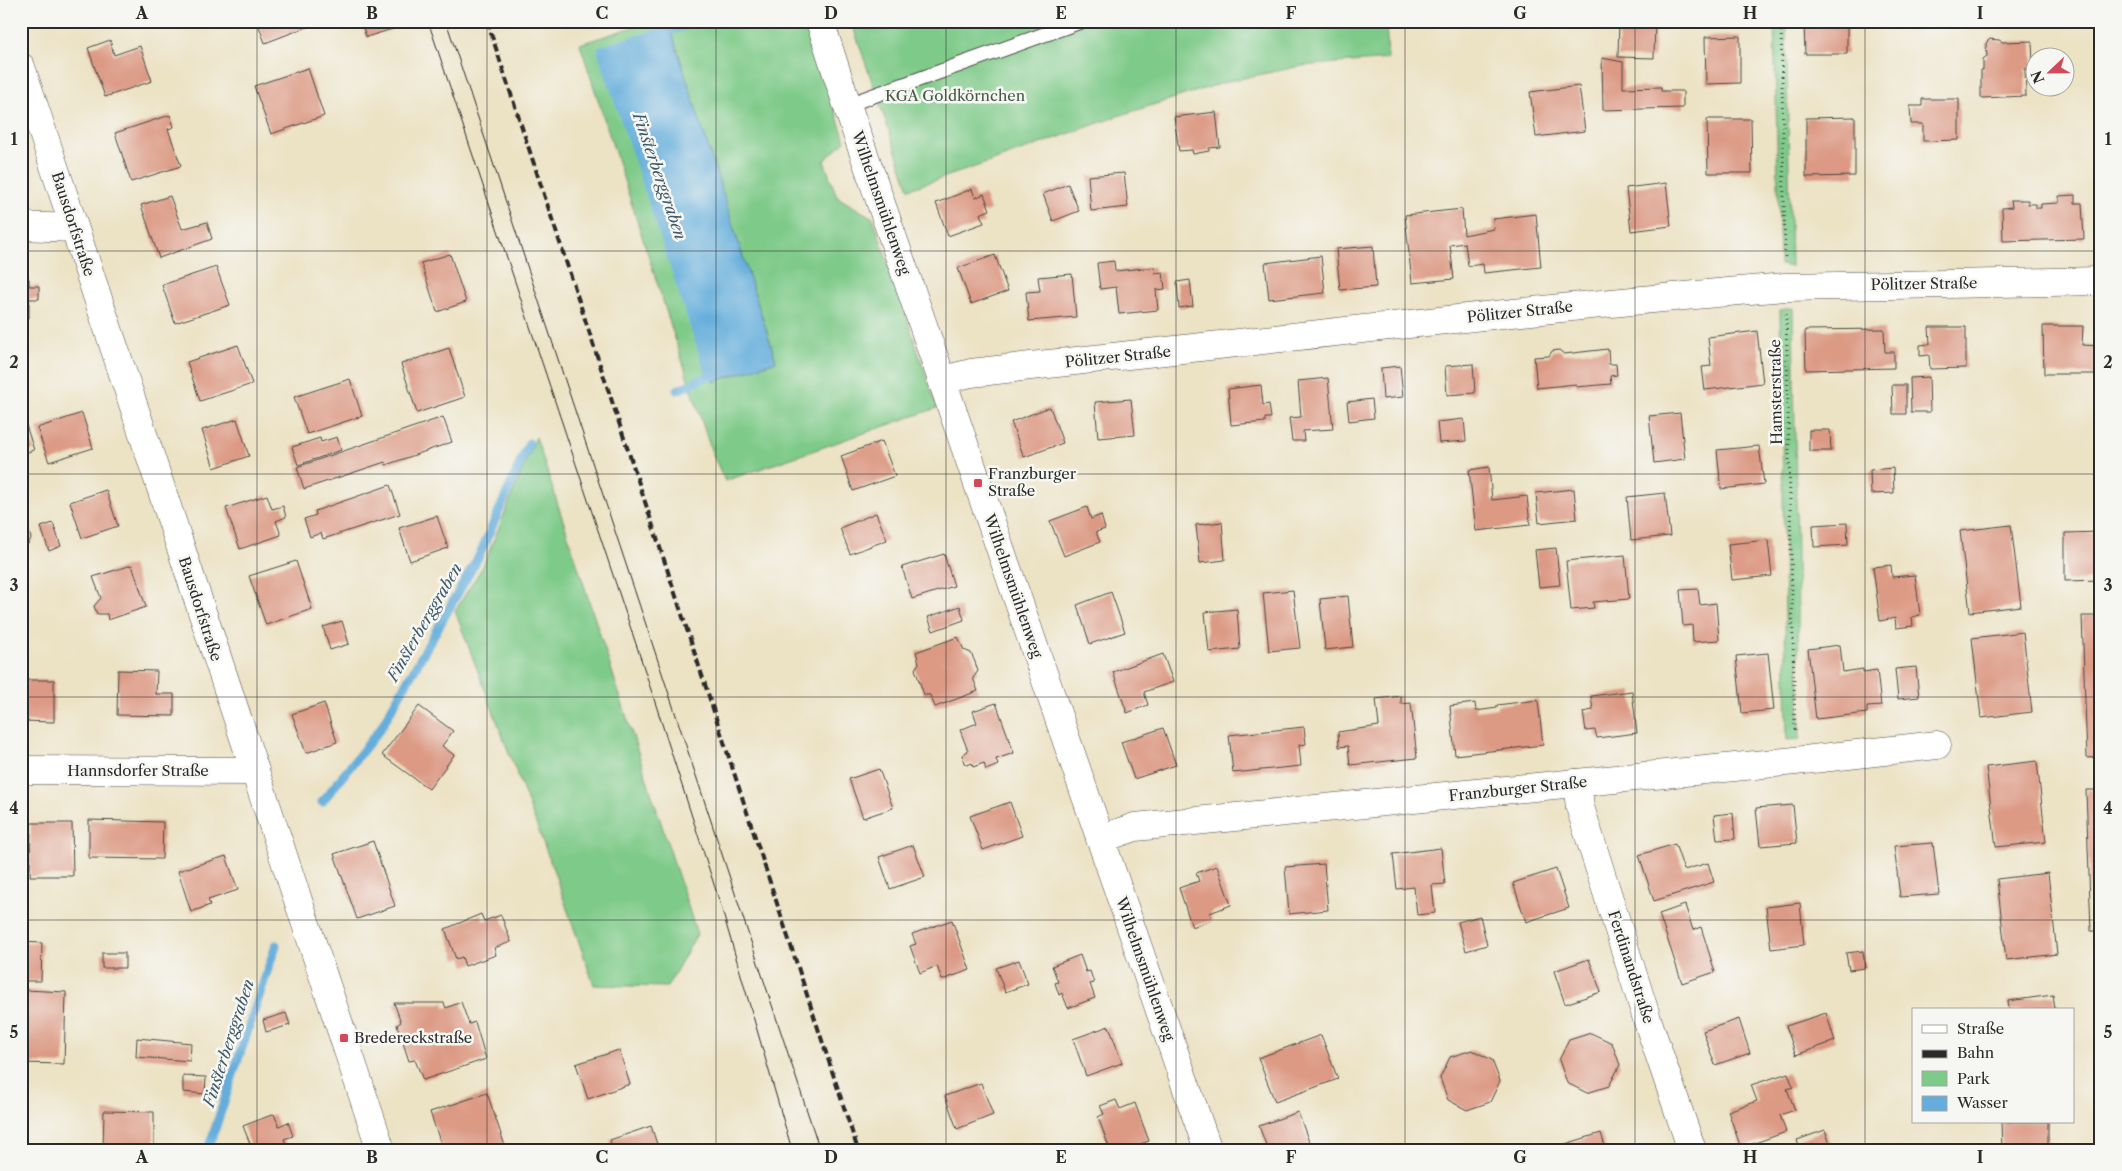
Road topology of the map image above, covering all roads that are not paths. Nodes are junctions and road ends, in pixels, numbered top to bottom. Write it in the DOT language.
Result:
graph roads {
  1 [pos="820,21"];
  2 [pos="1082,21"];
  3 [pos="21,67"];
  4 [pos="848,105"];
  5 [pos="21,226"];
  6 [pos="74,228"];
  7 [pos="2101,281"];
  8 [pos="943,380"];
  9 [pos="1937,745"];
  10 [pos="21,770"];
  11 [pos="254,771"];
  12 [pos="1577,783"];
  13 [pos="1100,839"];
  14 [pos="381,1150"];
  15 [pos="1208,1150"];
  16 [pos="1692,1150"];
  1 -- 4 [label="street, Wilhelmsmühlenweg"];
  2 -- 4 [label="lane"];
  3 -- 6 [label="street, Bausdorfstraße"];
  4 -- 8 [label="street, Wilhelmsmühlenweg"];
  5 -- 6 [label="street"];
  6 -- 11 [label="street, Bausdorfstraße"];
  7 -- 8 [label="street, Pölitzer Straße"];
  8 -- 13 [label="street, Wilhelmsmühlenweg"];
  9 -- 12 [label="street, Franzburger Straße"];
  10 -- 11 [label="street, Hannsdorfer Straße"];
  11 -- 14 [label="street, Bausdorfstraße"];
  12 -- 13 [label="street, Franzburger Straße"];
  12 -- 16 [label="street, Ferdinandstraße"];
  13 -- 15 [label="street, Wilhelmsmühlenweg"];
}
